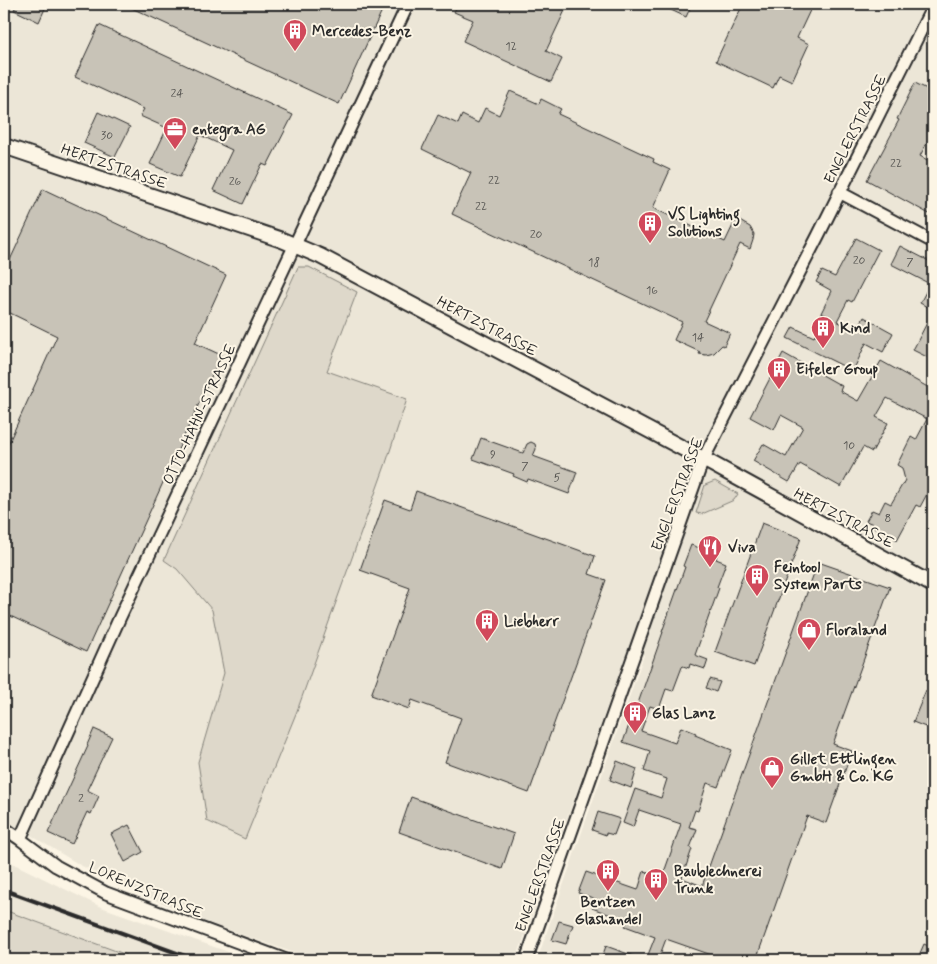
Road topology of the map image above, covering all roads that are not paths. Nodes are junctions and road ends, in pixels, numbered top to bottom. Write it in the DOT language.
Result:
graph roads {
  1 [pos="408,4"];
  2 [pos="932,10"];
  3 [pos="4,146"];
  4 [pos="839,192"];
  5 [pos="933,242"];
  6 [pos="295,246"];
  7 [pos="705,460"];
  8 [pos="933,585"];
  9 [pos="4,828"];
  10 [pos="20,838"];
  11 [pos="286,960"];
  12 [pos="526,960"];
  1 -- 6 [label="street, OTTO-HAHN-STRASSE"];
  2 -- 4 [label="street, ENGLERSTRASSE"];
  3 -- 6 [label="street, HERTZSTRASSE"];
  4 -- 5 [label="street"];
  4 -- 7 [label="street, ENGLERSTRASSE"];
  6 -- 7 [label="street, HERTZSTRASSE"];
  6 -- 10 [label="street, OTTO-HAHN-STRASSE"];
  7 -- 8 [label="street, HERTZSTRASSE"];
  7 -- 12 [label="street, ENGLERSTRASSE"];
  9 -- 10 [label="street, LORENZSTRASSE"];
  10 -- 11 [label="street, LORENZSTRASSE"];
}
